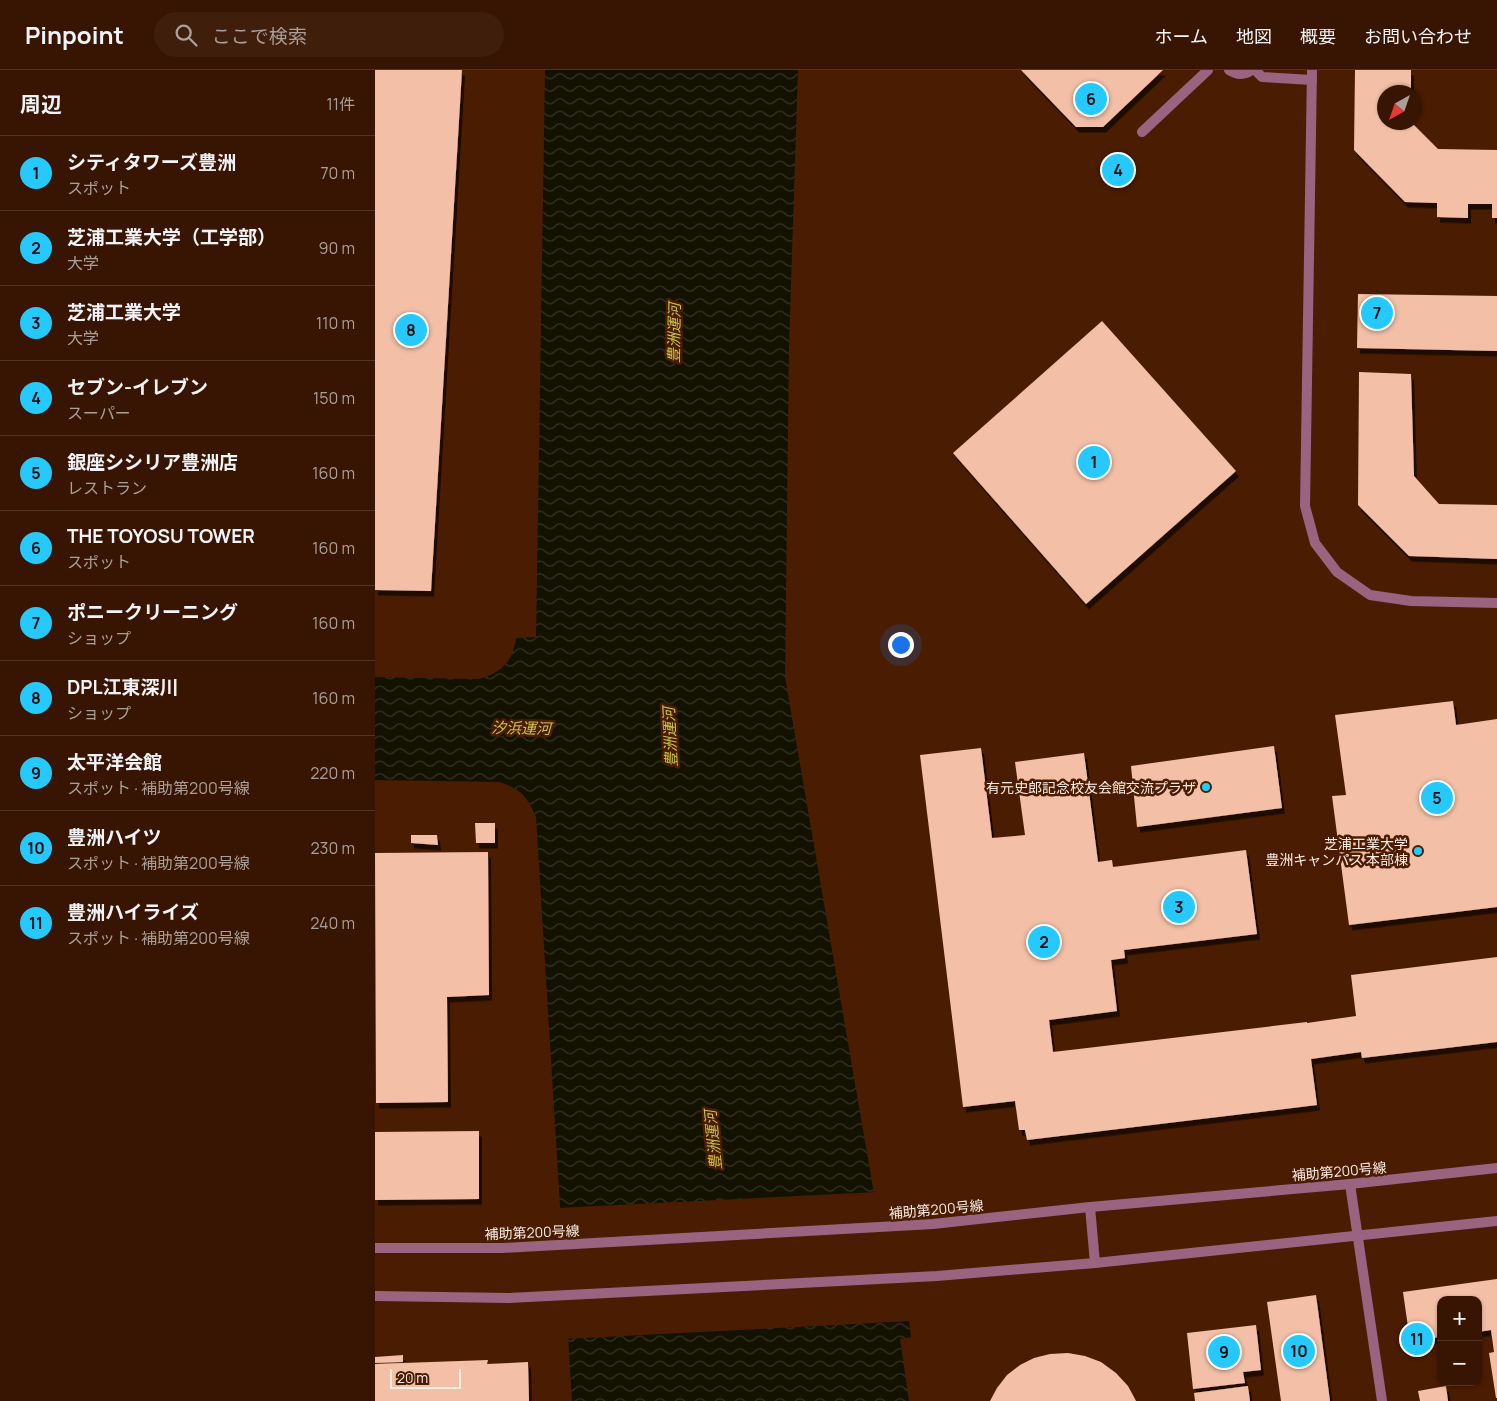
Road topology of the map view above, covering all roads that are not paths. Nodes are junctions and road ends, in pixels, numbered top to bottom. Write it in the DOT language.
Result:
graph roads {
  1 [pos="1208,70"];
  2 [pos="1229,70"];
  3 [pos="1254,70"];
  4 [pos="1312,75"];
  5 [pos="1142,132"];
  6 [pos="1497,603"];
  7 [pos="1497,1168"];
  8 [pos="1350,1184"];
  9 [pos="1090,1207"];
  10 [pos="1497,1221"];
  11 [pos="1358,1236"];
  12 [pos="375,1248"];
  13 [pos="1095,1263"];
  14 [pos="375,1296"];
  15 [pos="1382,1401"];
  1 -- 5 [label="street"];
  2 -- 3 [label="street"];
  3 -- 4 [label="street"];
  4 -- 6 [label="street"];
  7 -- 8 [label="street, 補助第200号線"];
  8 -- 9 [label="street, 補助第200号線"];
  8 -- 11 [label="street"];
  9 -- 12 [label="street, 補助第200号線"];
  9 -- 13 [label="street"];
  10 -- 11 [label="street"];
  11 -- 13 [label="street"];
  11 -- 15 [label="street"];
  13 -- 14 [label="street"];
}
